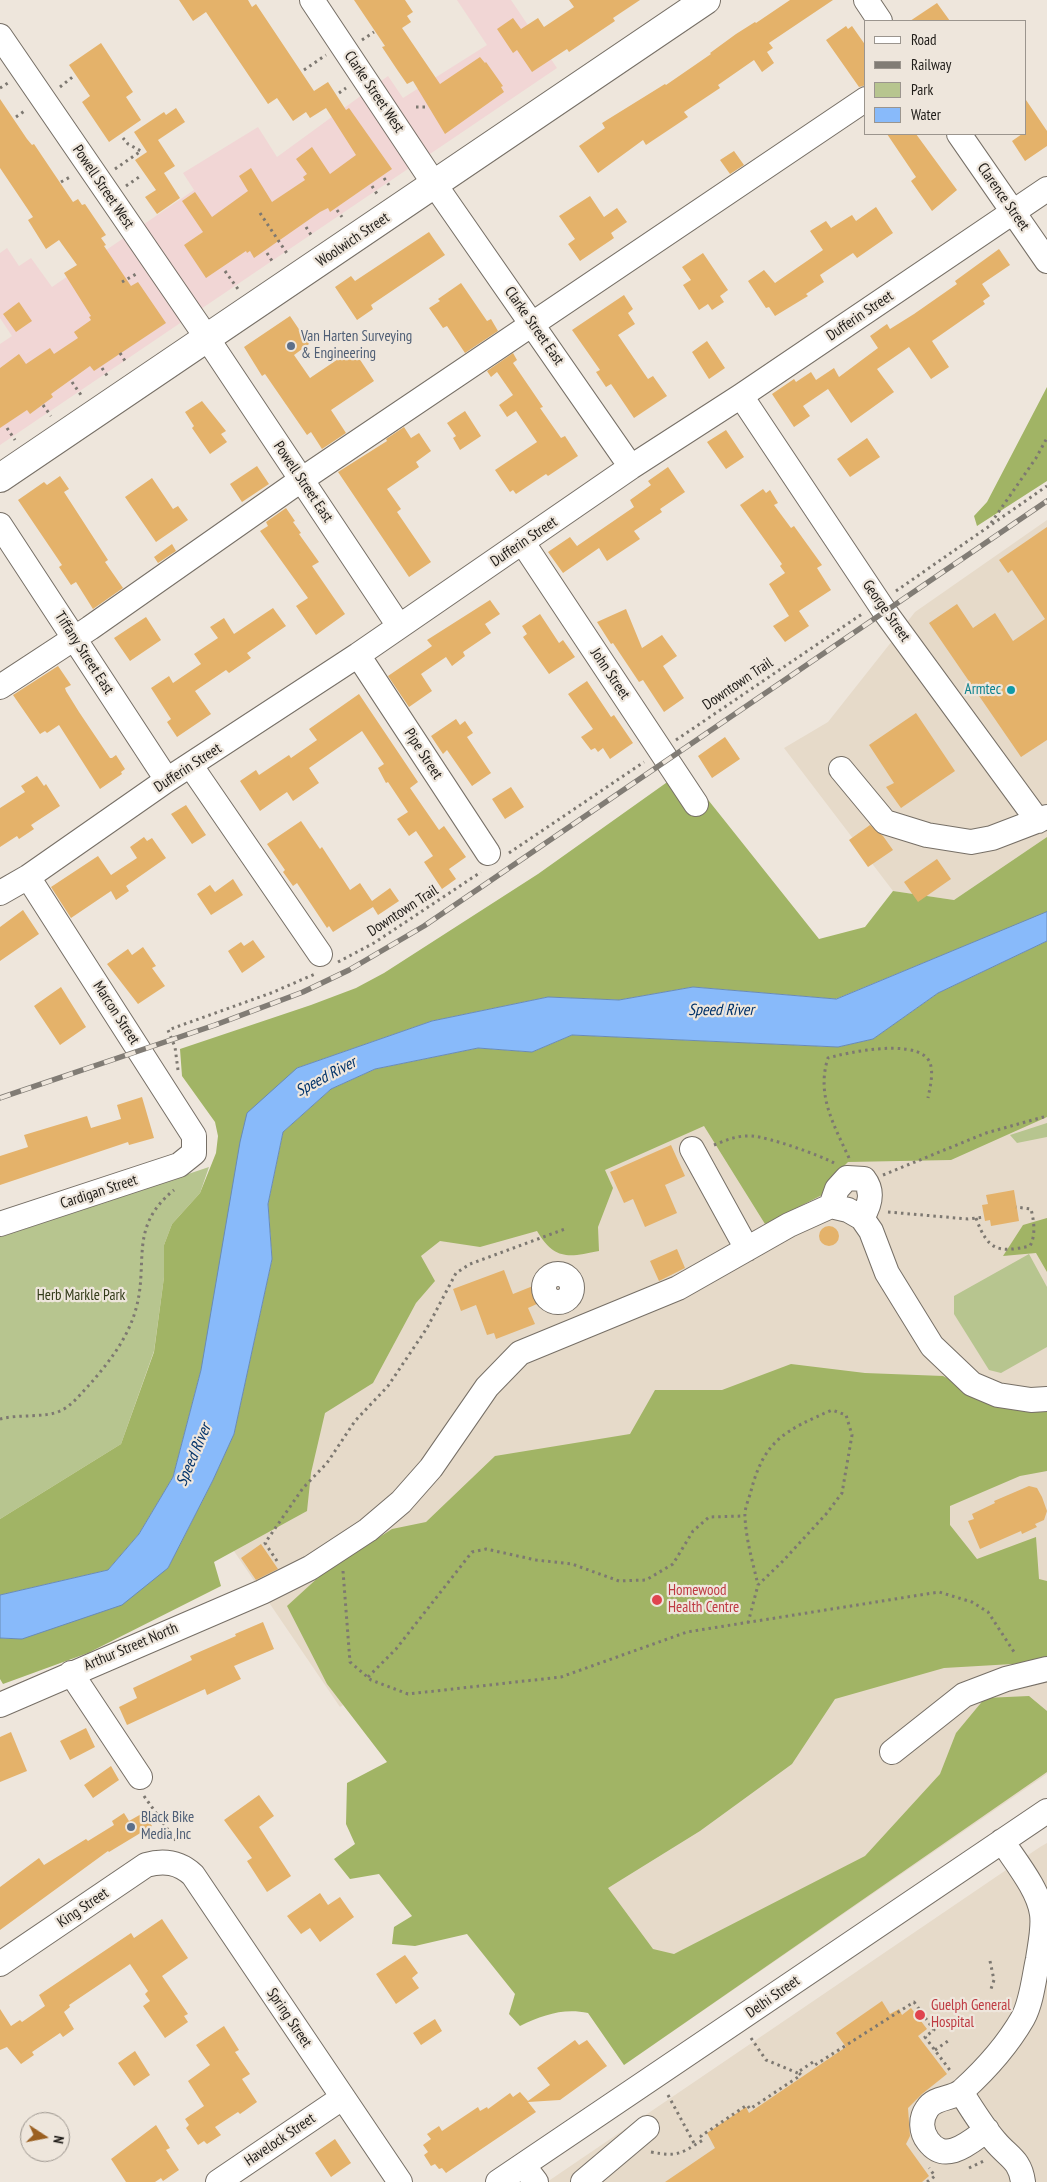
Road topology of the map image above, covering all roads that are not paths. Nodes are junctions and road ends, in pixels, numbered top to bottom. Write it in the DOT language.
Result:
graph roads {
  1 [pos="312,0"];
  2 [pos="706,0"];
  3 [pos="866,0"];
  4 [pos="879,20"];
  5 [pos="0,36"];
  6 [pos="864,100"];
  7 [pos="960,135"];
  8 [pos="435,185"];
  9 [pos="1047,190"];
  10 [pos="1014,212"];
  11 [pos="1047,261"];
  12 [pos="534,325"];
  13 [pos="207,338"];
  14 [pos="741,396"];
  15 [pos="631,467"];
  16 [pos="0,478"];
  17 [pos="301,480"];
  18 [pos="0,525"];
  19 [pos="523,543"];
  20 [pos="399,626"];
  21 [pos="74,639"];
  22 [pos="358,655"];
  23 [pos="0,687"];
  24 [pos="191,766"];
  25 [pos="841,769"];
  26 [pos="167,780"];
  27 [pos="696,804"];
  28 [pos="1042,819"];
  29 [pos="494,859"];
  30 [pos="28,877"];
  31 [pos="0,893"];
  32 [pos="324,964"];
  33 [pos="694,1151"];
  34 [pos="194,1153"];
  35 [pos="831,1206"];
  36 [pos="865,1214"];
  37 [pos="0,1224"];
  38 [pos="747,1249"];
  39 [pos="562,1301"];
  40 [pos="575,1330"];
  41 [pos="1047,1399"];
  42 [pos="1047,1669"];
  43 [pos="71,1673"];
  44 [pos="0,1705"];
  45 [pos="892,1752"];
  46 [pos="141,1785"];
  47 [pos="1047,1811"];
  48 [pos="1002,1841"];
  49 [pos="173,1852"];
  50 [pos="0,1964"];
  51 [pos="1041,1978"];
  52 [pos="958,2085"];
  53 [pos="342,2098"];
  54 [pos="647,2128"];
  55 [pos="991,2137"];
  56 [pos="530,2174"];
  57 [pos="218,2182"];
  58 [pos="400,2182"];
  59 [pos="498,2182"];
  60 [pos="583,2182"];
  61 [pos="1018,2182"];
  62 [pos="1023,2182"];
  1 -- 8 [label="street, Clarke Street West"];
  2 -- 8 [label="main road, Woolwich Street"];
  3 -- 4 [label="street"];
  5 -- 13 [label="street, Powell Street West"];
  6 -- 12 [label="street"];
  7 -- 10 [label="street, Clarence Street"];
  8 -- 12 [label="street, Clarke Street East"];
  8 -- 13 [label="main road, Woolwich Street"];
  9 -- 10 [label="street, Dufferin Street"];
  10 -- 11 [label="street, Clarence Street"];
  10 -- 14 [label="street, Dufferin Street"];
  12 -- 15 [label="street, Clarke Street East"];
  12 -- 17 [label="street"];
  13 -- 16 [label="main road, Woolwich Street"];
  13 -- 17 [label="street, Powell Street East"];
  14 -- 15 [label="street, Dufferin Street"];
  14 -- 28 [label="street, George Street"];
  15 -- 19 [label="street, Dufferin Street"];
  17 -- 20 [label="street, Powell Street East"];
  17 -- 21 [label="street"];
  18 -- 21 [label="street, Tiffany Street East"];
  19 -- 20 [label="street, Dufferin Street"];
  19 -- 27 [label="street, John Street"];
  20 -- 22 [label="street, Dufferin Street"];
  21 -- 23 [label="street"];
  21 -- 26 [label="street, Tiffany Street East"];
  22 -- 24 [label="street, Dufferin Street"];
  22 -- 29 [label="street, Pipe Street"];
  24 -- 26 [label="street, Dufferin Street"];
  24 -- 32 [label="street"];
  25 -- 28 [label="street, George Street"];
  26 -- 30 [label="street, Dufferin Street"];
  30 -- 31 [label="street, Dufferin Street"];
  30 -- 34 [label="street, Marcon Street"];
  33 -- 38 [label="street"];
  34 -- 37 [label="street, Cardigan Street"];
  35 -- 36 [label="street"];
  35 -- 36 [label="street"];
  35 -- 38 [label="street, Arthur Street North"];
  36 -- 41 [label="street"];
  38 -- 40 [label="street, Arthur Street North"];
  39 -- 40 [label="street"];
  40 -- 43 [label="street, Arthur Street North"];
  42 -- 45 [label="street"];
  43 -- 44 [label="street, Arthur Street North"];
  43 -- 46 [label="street"];
  47 -- 48 [label="street, Delhi Street"];
  48 -- 51 [label="street"];
  48 -- 56 [label="street, Delhi Street"];
  49 -- 50 [label="street, King Street"];
  49 -- 53 [label="street, Spring Street"];
  51 -- 52 [label="street"];
  52 -- 55 [label="street"];
  52 -- 55 [label="street"];
  53 -- 57 [label="street, Havelock Street"];
  53 -- 58 [label="street, Spring Street"];
  54 -- 60 [label="street"];
  55 -- 61 [label="street"];
  55 -- 62 [label="street"];
  56 -- 59 [label="street, Delhi Street"];
}
